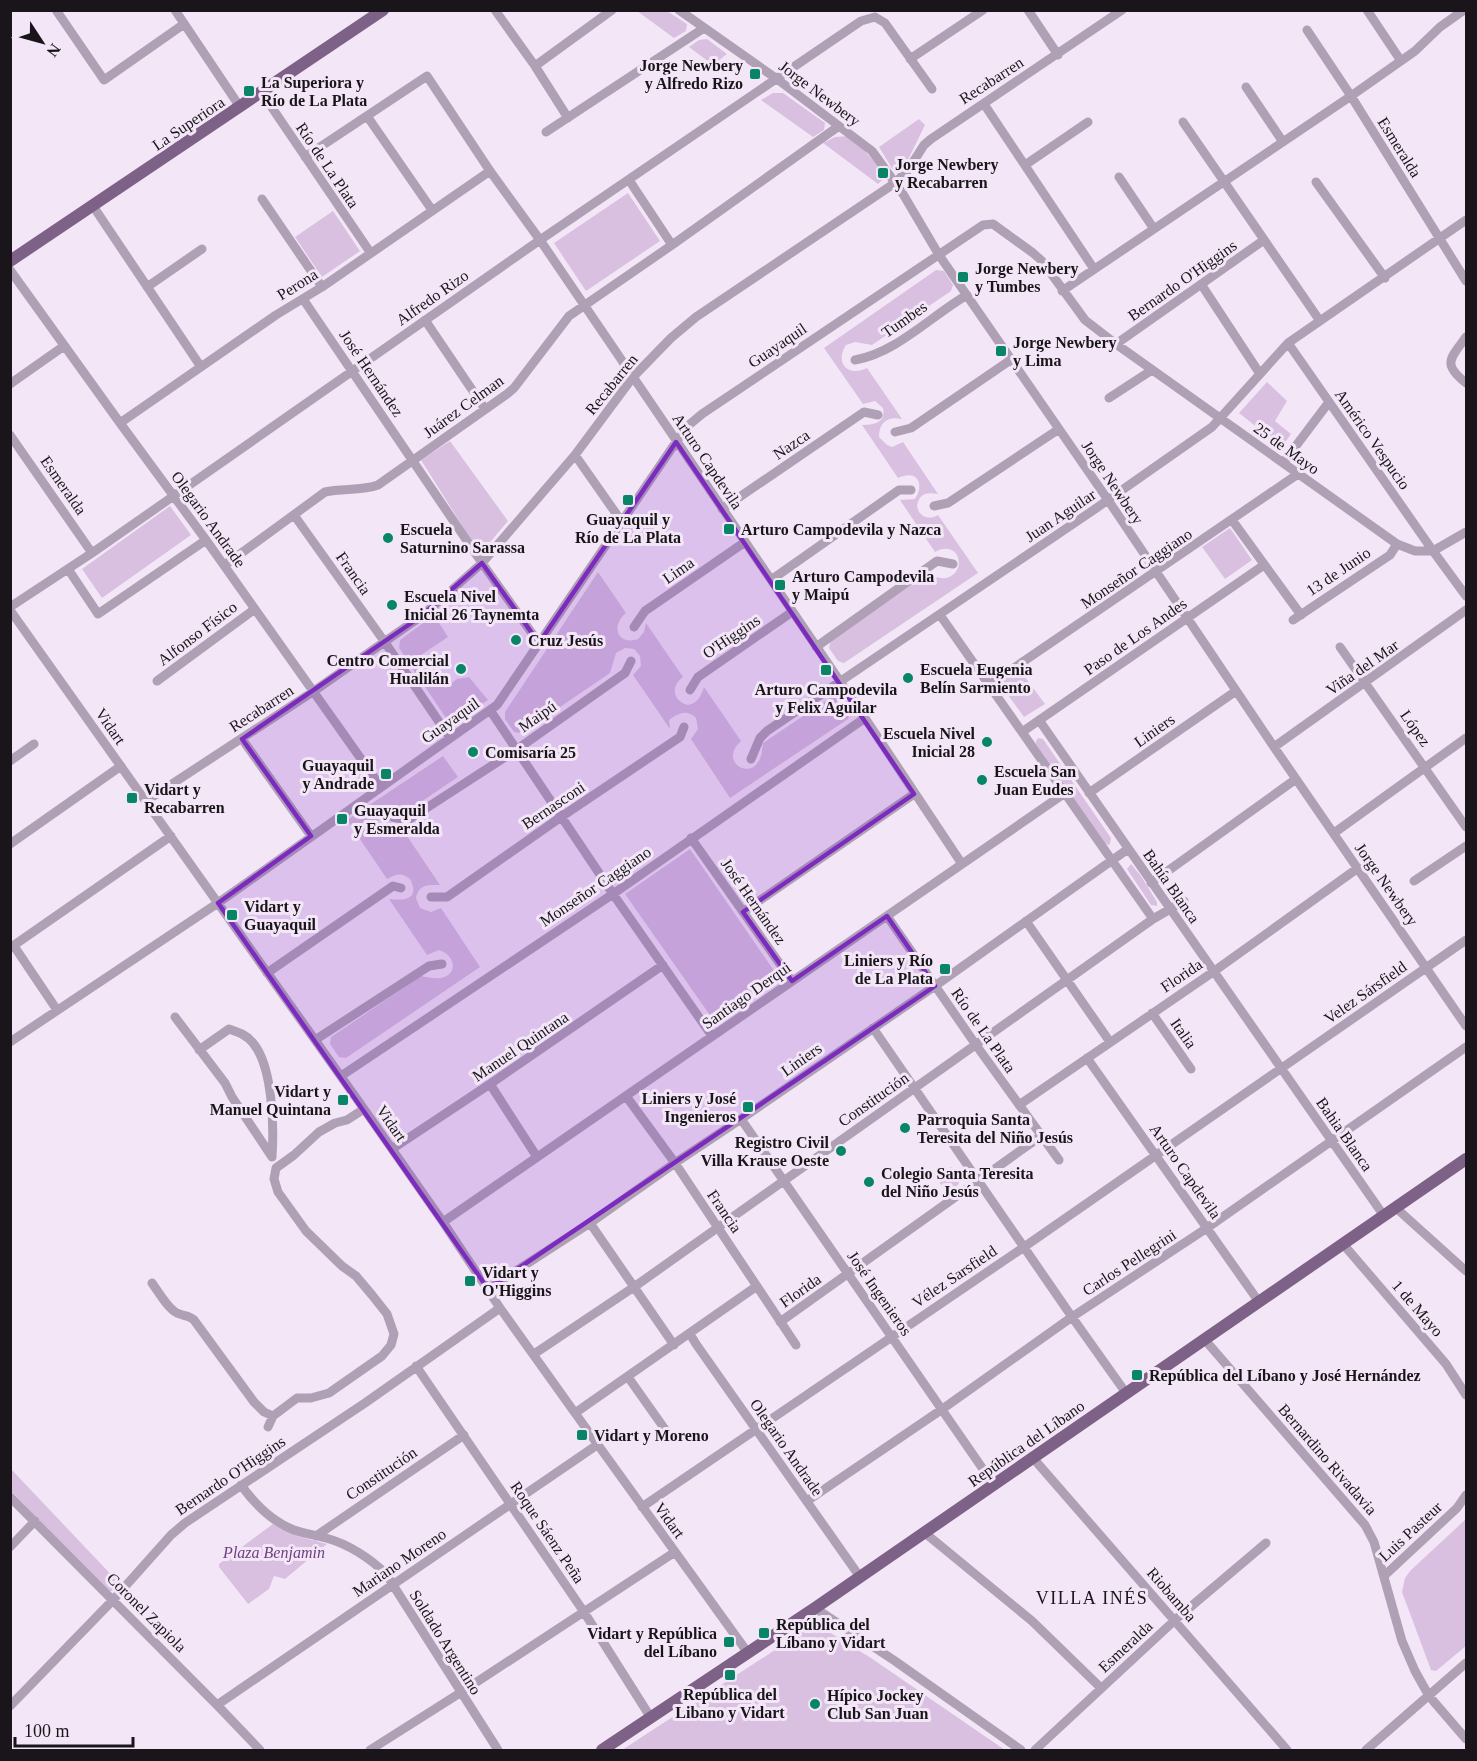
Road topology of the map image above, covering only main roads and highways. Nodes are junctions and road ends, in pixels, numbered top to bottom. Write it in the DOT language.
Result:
graph roads {
  1 [pos="383,10"];
  2 [pos="10,261"];
  3 [pos="1467,1159"];
  4 [pos="602,1750"];
  1 -- 2 [label="main road, La Superiora"];
  3 -- 4 [label="main road, República del Líbano"];
}
